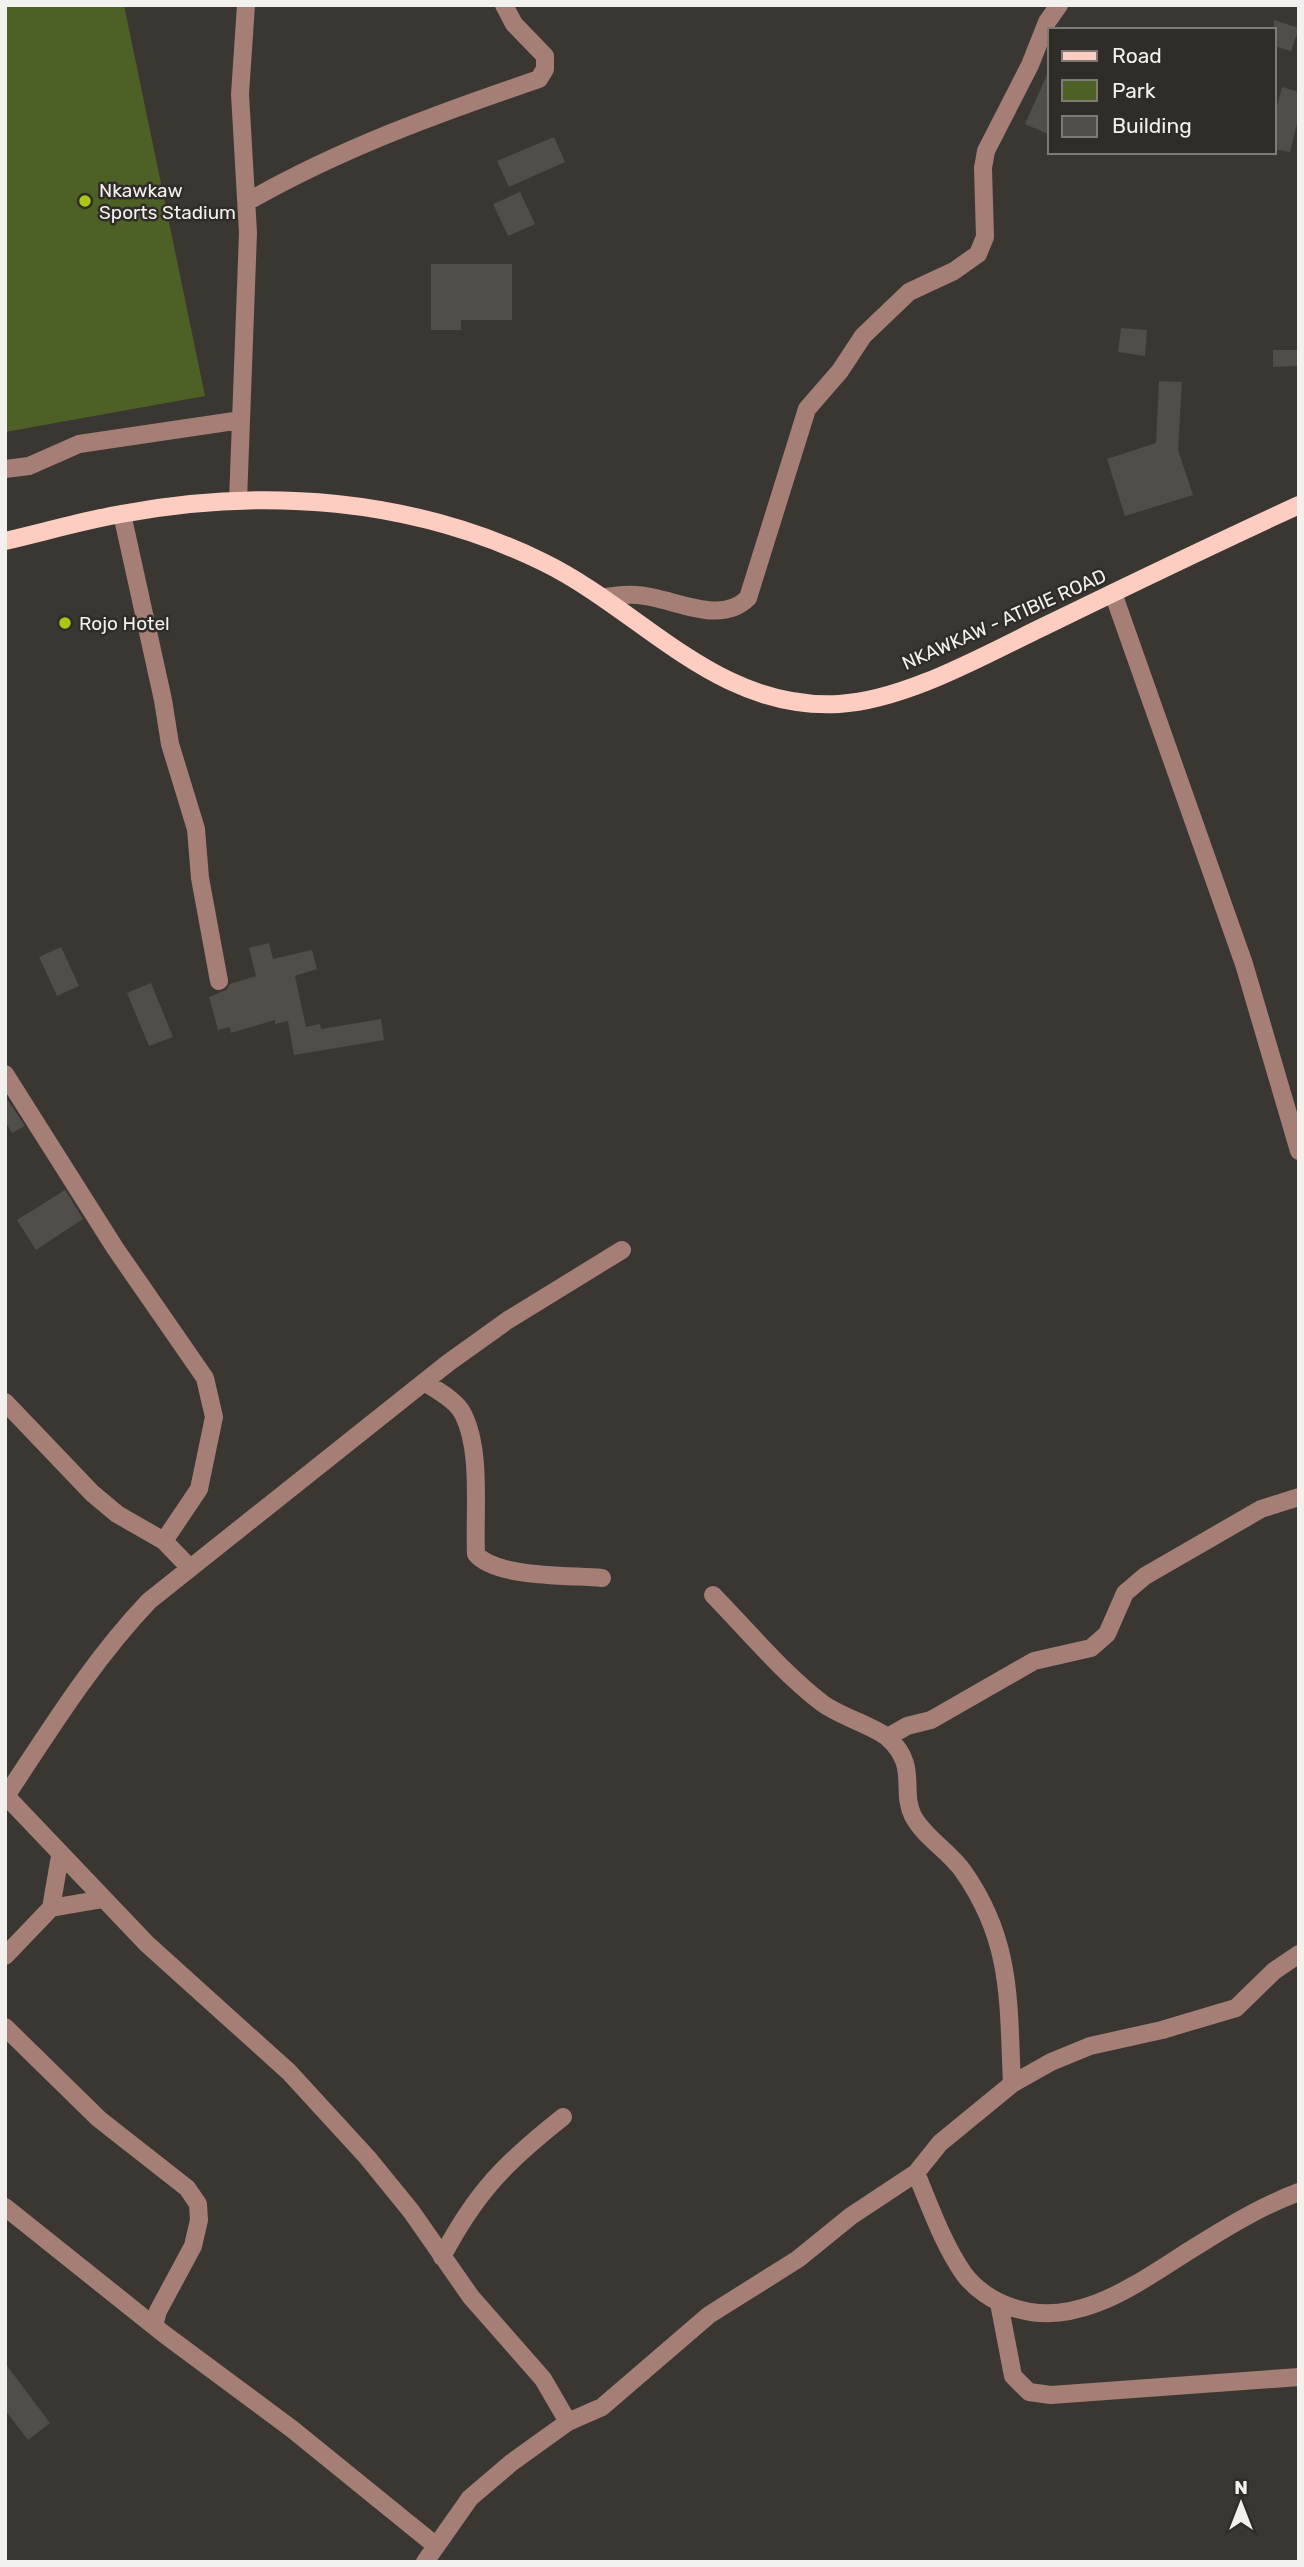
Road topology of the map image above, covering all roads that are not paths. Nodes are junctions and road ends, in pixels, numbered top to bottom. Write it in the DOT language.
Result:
graph roads {
  1 [pos="246,5"];
  2 [pos="504,5"];
  3 [pos="1059,5"];
  4 [pos="247,202"];
  5 [pos="242,421"];
  6 [pos="5,469"];
  7 [pos="238,501"];
  8 [pos="1299,505"];
  9 [pos="122,514"];
  10 [pos="5,541"];
  11 [pos="1113,593"];
  12 [pos="604,597"];
  13 [pos="219,981"];
  14 [pos="5,1074"];
  15 [pos="1299,1151"];
  16 [pos="622,1250"];
  17 [pos="426,1383"];
  18 [pos="5,1402"];
  19 [pos="1299,1497"];
  20 [pos="164,1541"];
  21 [pos="190,1568"];
  22 [pos="602,1578"];
  23 [pos="713,1595"];
  24 [pos="888,1737"];
  25 [pos="6,1796"];
  26 [pos="60,1856"];
  27 [pos="103,1899"];
  28 [pos="51,1908"];
  29 [pos="1299,1954"];
  30 [pos="5,1956"];
  31 [pos="5,2027"];
  32 [pos="1012,2084"];
  33 [pos="563,2117"];
  34 [pos="916,2173"];
  35 [pos="1299,2192"];
  36 [pos="5,2207"];
  37 [pos="442,2257"];
  38 [pos="999,2303"];
  39 [pos="154,2326"];
  40 [pos="1299,2377"];
  41 [pos="568,2422"];
  42 [pos="435,2545"];
  43 [pos="425,2562"];
  1 -- 4 [label="street"];
  2 -- 4 [label="street"];
  3 -- 12 [label="street"];
  4 -- 5 [label="street"];
  5 -- 6 [label="street"];
  5 -- 7 [label="street"];
  7 -- 9 [label="main road, NKAWKAW - ATIBIE ROAD"];
  7 -- 12 [label="main road, NKAWKAW - ATIBIE ROAD"];
  8 -- 11 [label="main road, NKAWKAW - ATIBIE ROAD"];
  9 -- 10 [label="main road, NKAWKAW - ATIBIE ROAD"];
  9 -- 13 [label="street"];
  11 -- 12 [label="main road, NKAWKAW - ATIBIE ROAD"];
  11 -- 15 [label="street"];
  14 -- 20 [label="street"];
  16 -- 17 [label="street"];
  17 -- 21 [label="street"];
  17 -- 22 [label="street"];
  18 -- 20 [label="street"];
  19 -- 24 [label="street"];
  20 -- 21 [label="street"];
  21 -- 25 [label="street"];
  23 -- 24 [label="street"];
  24 -- 32 [label="street"];
  25 -- 26 [label="street"];
  26 -- 27 [label="street"];
  26 -- 28 [label="street"];
  27 -- 28 [label="street"];
  27 -- 37 [label="street"];
  28 -- 30 [label="street"];
  29 -- 32 [label="street"];
  31 -- 39 [label="street"];
  32 -- 34 [label="street"];
  33 -- 37 [label="street"];
  34 -- 38 [label="street"];
  34 -- 41 [label="street"];
  35 -- 38 [label="street"];
  36 -- 39 [label="street"];
  37 -- 41 [label="street"];
  38 -- 40 [label="street"];
  39 -- 42 [label="street"];
  41 -- 42 [label="street"];
  42 -- 43 [label="street"];
}
